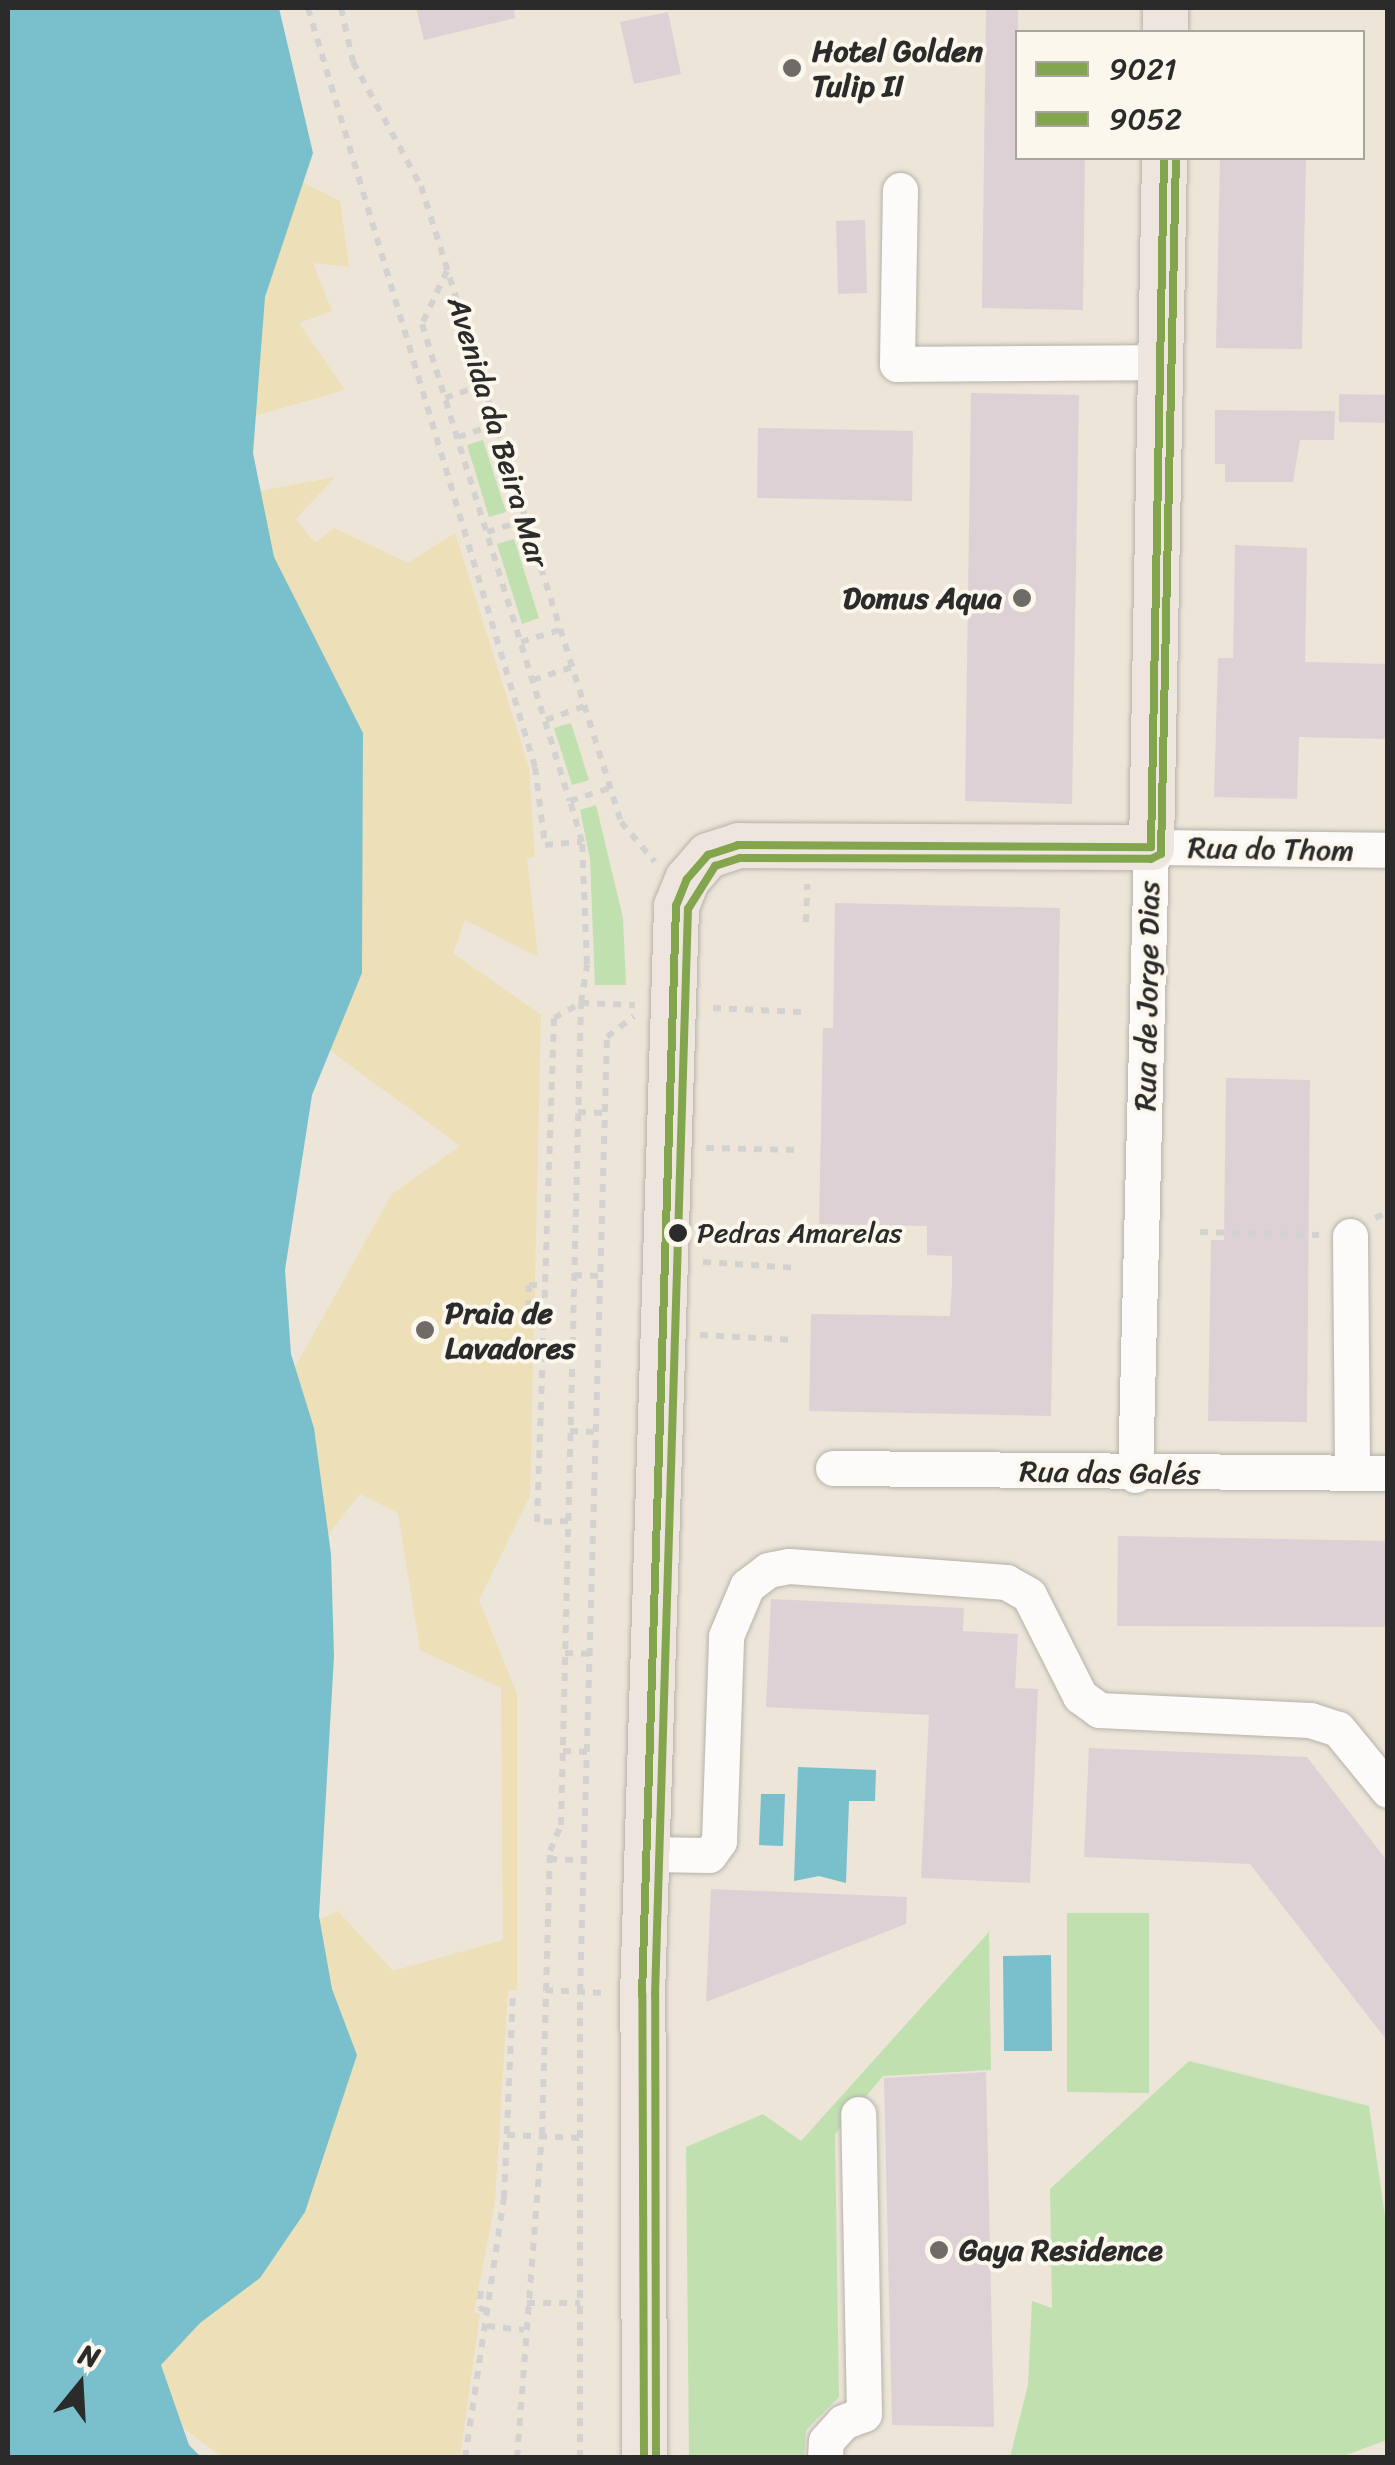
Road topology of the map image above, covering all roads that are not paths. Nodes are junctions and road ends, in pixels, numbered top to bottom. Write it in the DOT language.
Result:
graph roads {
  1 [pos="1164,160"];
  2 [pos="900,190"];
  3 [pos="1162,362"];
  4 [pos="1150,847"];
  5 [pos="1388,850"];
  6 [pos="1350,1236"];
  7 [pos="833,1468"];
  8 [pos="1352,1473"];
  9 [pos="1388,1473"];
  10 [pos="1135,1475"];
  11 [pos="1388,1790"];
  12 [pos="648,1854"];
  13 [pos="858,2114"];
  14 [pos="644,2458"];
  15 [pos="825,2458"];
  1 -- 3 [label="main road, Rua de Jorge Dias"];
  2 -- 3 [label="street"];
  3 -- 4 [label="main road, Rua de Jorge Dias"];
  4 -- 5 [label="street, Rua do Thom"];
  4 -- 10 [label="street, Rua de Jorge Dias"];
  4 -- 12 [label="main road, Rua do Thom"];
  6 -- 8 [label="street"];
  7 -- 10 [label="street, Rua das Galés"];
  8 -- 9 [label="street, Rua das Galés"];
  8 -- 10 [label="street, Rua das Galés"];
  11 -- 12 [label="street"];
  12 -- 14 [label="main road"];
  13 -- 15 [label="street"];
}
